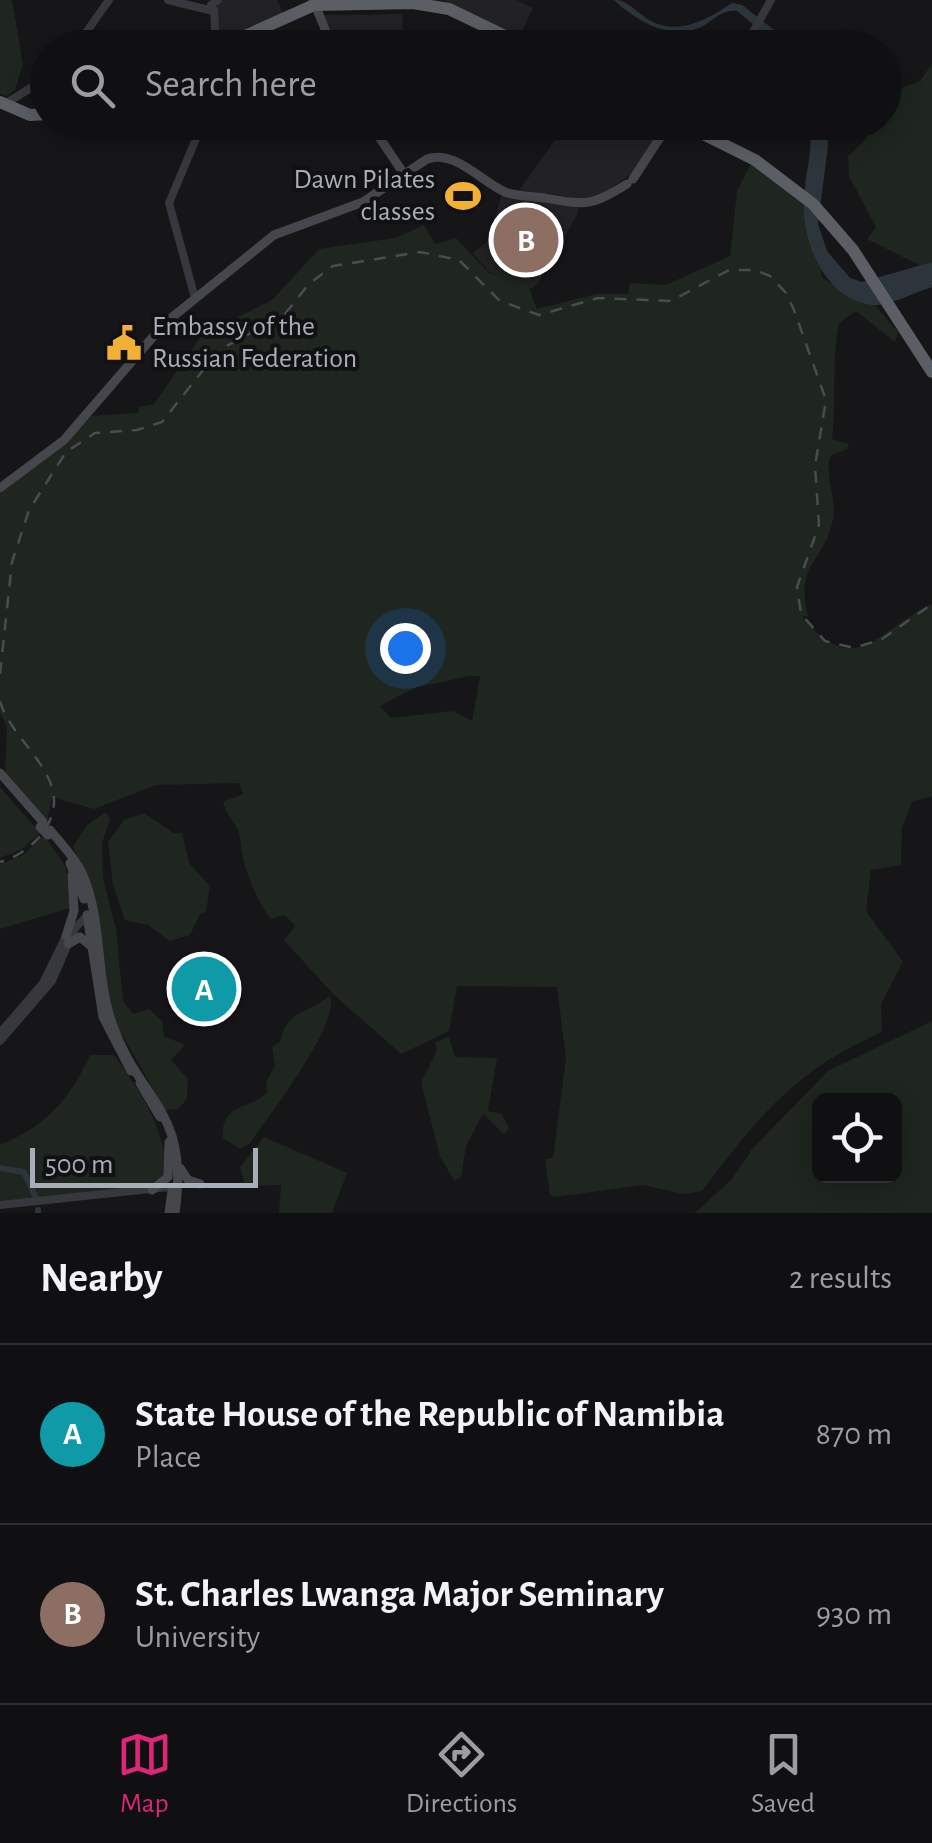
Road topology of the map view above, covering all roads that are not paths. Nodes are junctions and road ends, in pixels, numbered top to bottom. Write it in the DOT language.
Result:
graph roads {
  1 [pos="110,0"];
  2 [pos="168,0"];
  3 [pos="770,0"];
  4 [pos="316,5"];
  5 [pos="212,7"];
  6 [pos="88,30"];
  7 [pos="258,30"];
  8 [pos="265,30"];
  9 [pos="326,30"];
  10 [pos="482,30"];
  11 [pos="491,30"];
  12 [pos="754,30"];
  13 [pos="30,87"];
  14 [pos="4,101"];
  15 [pos="30,114"];
  16 [pos="195,140"];
  17 [pos="381,140"];
  18 [pos="658,140"];
  19 [pos="722,140"];
  20 [pos="404,174"];
  21 [pos="194,298"];
  22 [pos="932,370"];
  23 [pos="0,487"];
  24 [pos="0,773"];
  25 [pos="0,781"];
  26 [pos="46,829"];
  27 [pos="72,836"];
  28 [pos="67,858"];
  29 [pos="90,913"];
  30 [pos="67,940"];
  31 [pos="92,948"];
  32 [pos="0,1033"];
  33 [pos="0,1042"];
  34 [pos="169,1142"];
  35 [pos="177,1155"];
  36 [pos="175,1188"];
  37 [pos="153,1192"];
  38 [pos="0,1205"];
  39 [pos="173,1211"];
  1 -- 6 [label="street"];
  2 -- 5 [label="street"];
  3 -- 12 [label="street"];
  4 -- 7 [label="highway"];
  4 -- 8 [label="highway"];
  4 -- 9 [label="main road"];
  4 -- 10 [label="highway"];
  4 -- 11 [label="highway"];
  13 -- 14 [label="street"];
  14 -- 15 [label="highway"];
  16 -- 21 [label="street"];
  17 -- 20 [label="main road"];
  18 -- 20 [label="main road"];
  19 -- 22 [label="highway"];
  20 -- 21 [label="main road"];
  21 -- 23 [label="main road"];
  24 -- 26 [label="main road"];
  25 -- 26 [label="main road"];
  26 -- 27 [label="main road"];
  26 -- 28 [label="main road"];
  26 -- 29 [label="main road"];
  28 -- 29 [label="main road"];
  28 -- 30 [label="main road"];
  29 -- 30 [label="street"];
  29 -- 31 [label="main road"];
  29 -- 35 [label="main road"];
  30 -- 31 [label="main road"];
  30 -- 32 [label="street"];
  30 -- 33 [label="street"];
  31 -- 34 [label="main road"];
  34 -- 36 [label="main road"];
  34 -- 37 [label="main road"];
  35 -- 36 [label="main road"];
  35 -- 39 [label="main road"];
  36 -- 37 [label="street"];
  36 -- 39 [label="main road"];
  37 -- 38 [label="street"];
  37 -- 39 [label="main road"];
}
